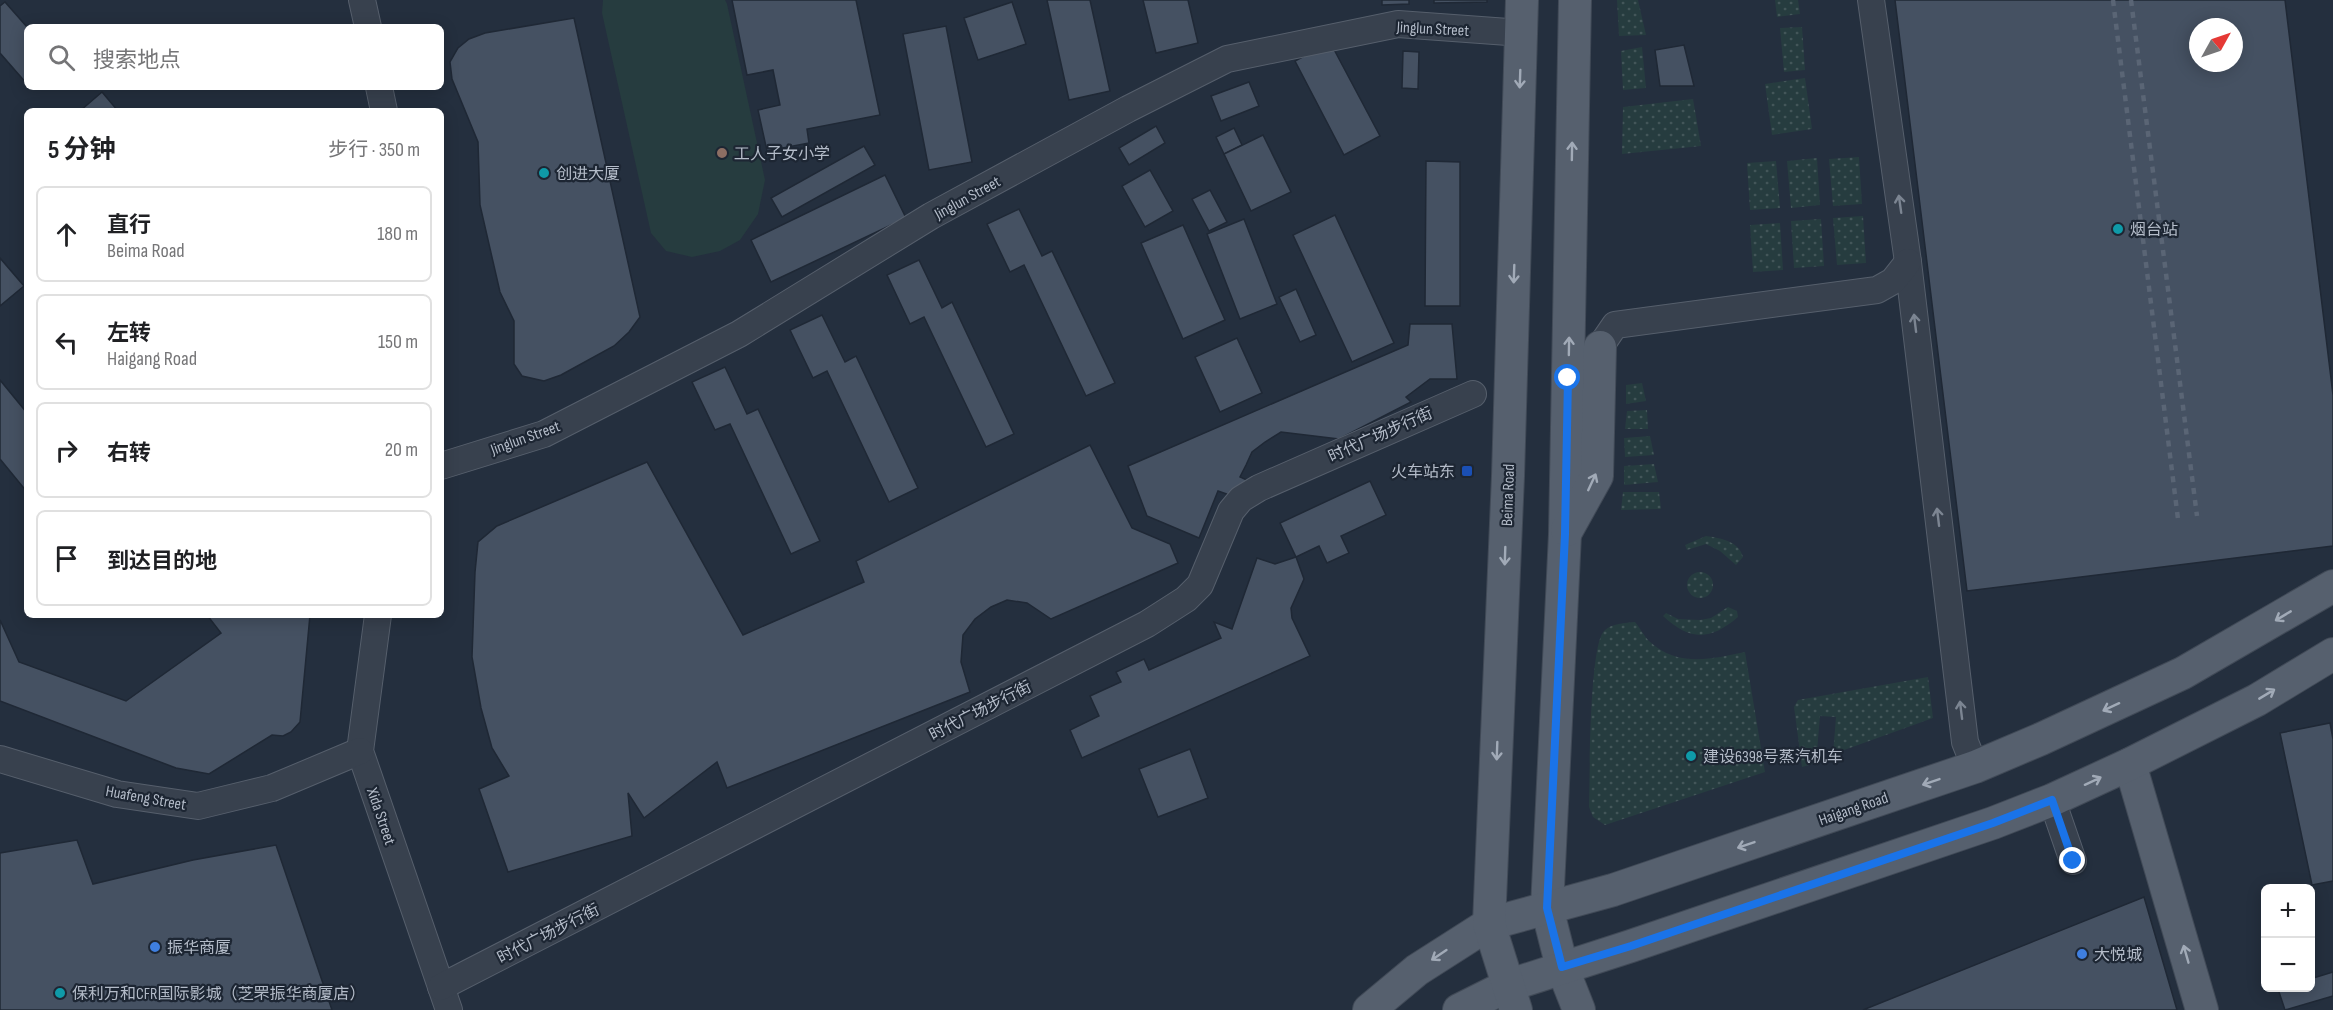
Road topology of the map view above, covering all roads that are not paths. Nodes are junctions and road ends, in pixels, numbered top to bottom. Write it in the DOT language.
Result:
graph roads {
  1 [pos="362,0"];
  2 [pos="1522,0"];
  3 [pos="1575,0"];
  4 [pos="1871,0"];
  5 [pos="367,24"];
  6 [pos="1522,33"];
  7 [pos="380,90"];
  8 [pos="383,108"];
  9 [pos="1909,273"];
  10 [pos="1600,347"];
  11 [pos="1473,394"];
  12 [pos="444,465"];
  13 [pos="1565,534"];
  14 [pos="2333,585"];
  15 [pos="378,618"];
  16 [pos="2333,654"];
  17 [pos="360,752"];
  18 [pos="0,759"];
  19 [pos="2130,764"];
  20 [pos="1975,767"];
  21 [pos="2052,800"];
  22 [pos="2073,861"];
  23 [pos="1547,908"];
  24 [pos="1489,924"];
  25 [pos="1562,967"];
  26 [pos="1512,998"];
  27 [pos="445,999"];
  28 [pos="1369,1010"];
  29 [pos="1459,1010"];
  30 [pos="1578,1010"];
  31 [pos="2202,1010"];
  1 -- 5 [label="street"];
  2 -- 6 [label="main road, Beima Road"];
  13 -- 3 [label="main road, one-way"];
  9 -- 4 [label="street, one-way"];
  6 -- 12 [label="street, Jinglun Street"];
  6 -- 24 [label="main road, Beima Road, one-way"];
  7 -- 8 [label="street"];
  9 -- 10 [label="street"];
  20 -- 9 [label="street, one-way"];
  13 -- 10 [label="main road, one-way"];
  11 -- 27 [label="street, 时代广场步行街"];
  13 -- 23 [label="main road"];
  14 -- 20 [label="main road, Haigang Road, one-way"];
  15 -- 17 [label="street, Xida Street"];
  19 -- 16 [label="main road, one-way"];
  17 -- 18 [label="street, Huafeng Street"];
  17 -- 27 [label="street, Xida Street"];
  21 -- 19 [label="main road, one-way"];
  31 -- 19 [label="main road, one-way"];
  20 -- 23 [label="main road, Haigang Road, one-way"];
  21 -- 22 [label="street"];
  21 -- 25 [label="main road"];
  23 -- 24 [label="main road, Haigang Road"];
  23 -- 25 [label="main road"];
  24 -- 26 [label="main road, Beima Road"];
  24 -- 28 [label="main road, Haigang Road, one-way"];
  25 -- 26 [label="main road"];
  25 -- 30 [label="main road"];
  26 -- 29 [label="main road"];
}
